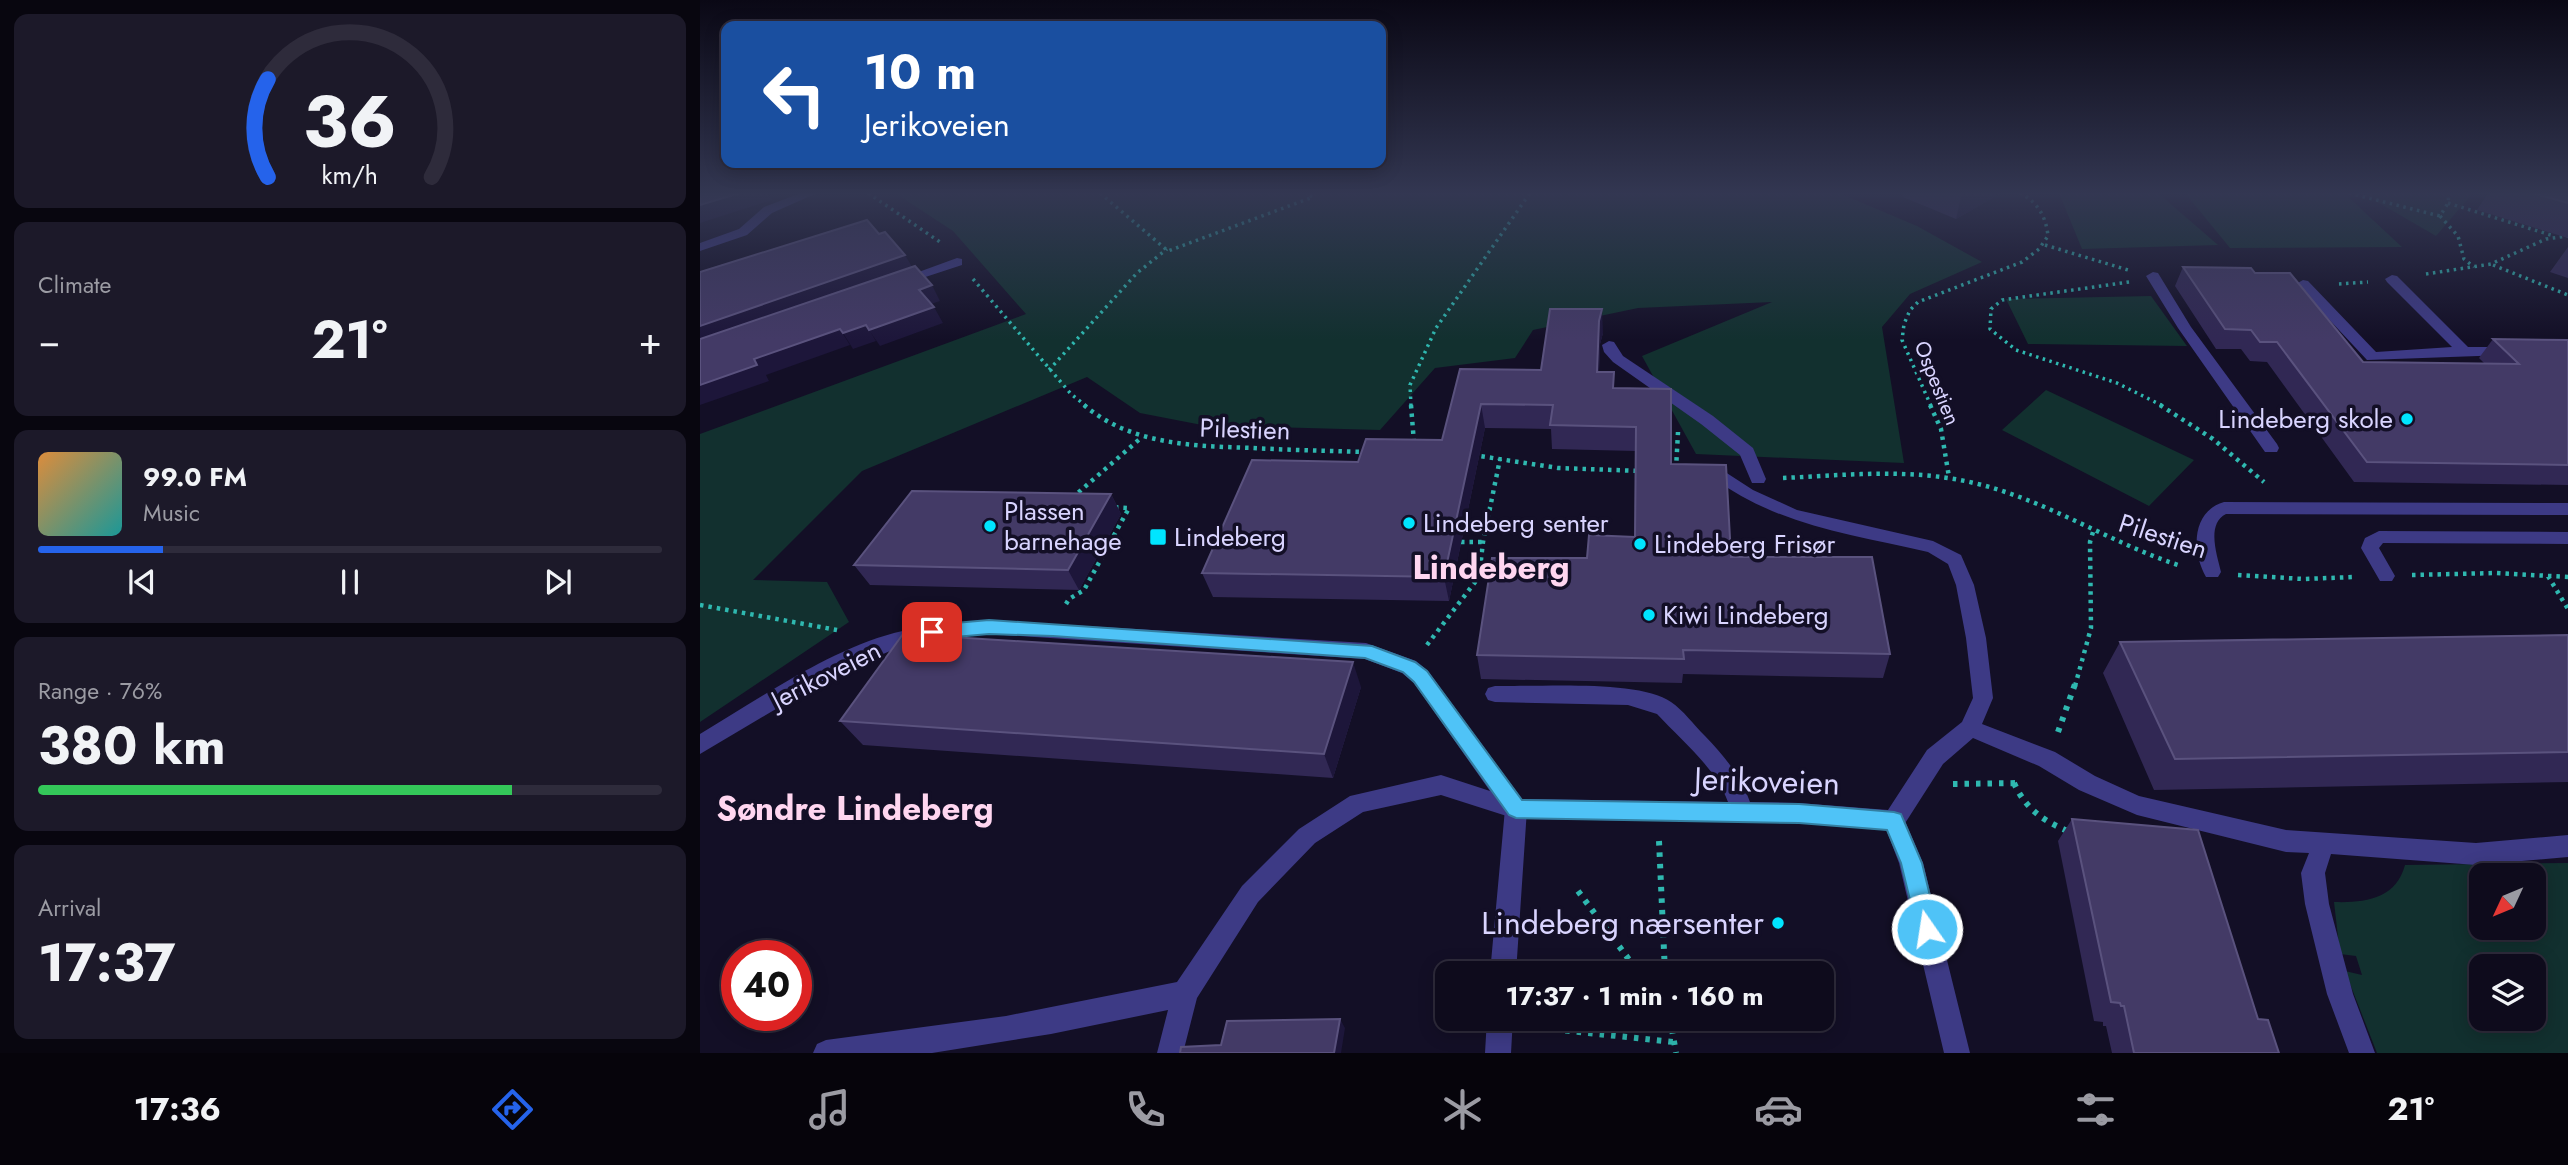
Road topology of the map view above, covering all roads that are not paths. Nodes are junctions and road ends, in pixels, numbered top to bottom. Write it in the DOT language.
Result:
graph roads {
  1 [pos="957,262"];
  2 [pos="2154,275"];
  3 [pos="2392,279"];
  4 [pos="2303,284"];
  5 [pos="887,286"];
  6 [pos="1609,345"];
  7 [pos="2464,351"];
  8 [pos="2526,351"];
  9 [pos="2271,448"];
  10 [pos="1719,474"];
  11 [pos="1758,479"];
  12 [pos="2568,509"];
  13 [pos="2568,538"];
  14 [pos="2212,572"];
  15 [pos="2386,576"];
  16 [pos="1495,694"];
  17 [pos="1970,728"];
  18 [pos="700,745"];
  19 [pos="1516,809"];
  20 [pos="1743,813"];
  21 [pos="1894,821"];
  22 [pos="2324,843"];
  23 [pos="2568,846"];
  24 [pos="1504,961"];
  25 [pos="1185,993"];
  26 [pos="1498,1031"];
  27 [pos="826,1053"];
  28 [pos="1170,1053"];
  29 [pos="1497,1053"];
  30 [pos="1957,1053"];
  31 [pos="2362,1053"];
  1 -- 5 [label="street"];
  2 -- 9 [label="street"];
  3 -- 7 [label="street"];
  4 -- 7 [label="street"];
  6 -- 11 [label="street"];
  7 -- 8 [label="street"];
  10 -- 17 [label="street"];
  12 -- 14 [label="street"];
  13 -- 15 [label="street"];
  16 -- 20 [label="street"];
  17 -- 21 [label="street"];
  17 -- 22 [label="street"];
  18 -- 19 [label="street, Jerikoveien"];
  19 -- 20 [label="street, Jerikoveien"];
  19 -- 24 [label="street"];
  19 -- 25 [label="street, Jerikoveien"];
  20 -- 21 [label="street, Jerikoveien"];
  21 -- 30 [label="street"];
  22 -- 23 [label="street"];
  22 -- 31 [label="street"];
  25 -- 27 [label="street"];
  25 -- 28 [label="street, Jerikoveien"];
  26 -- 29 [label="street"];
}
